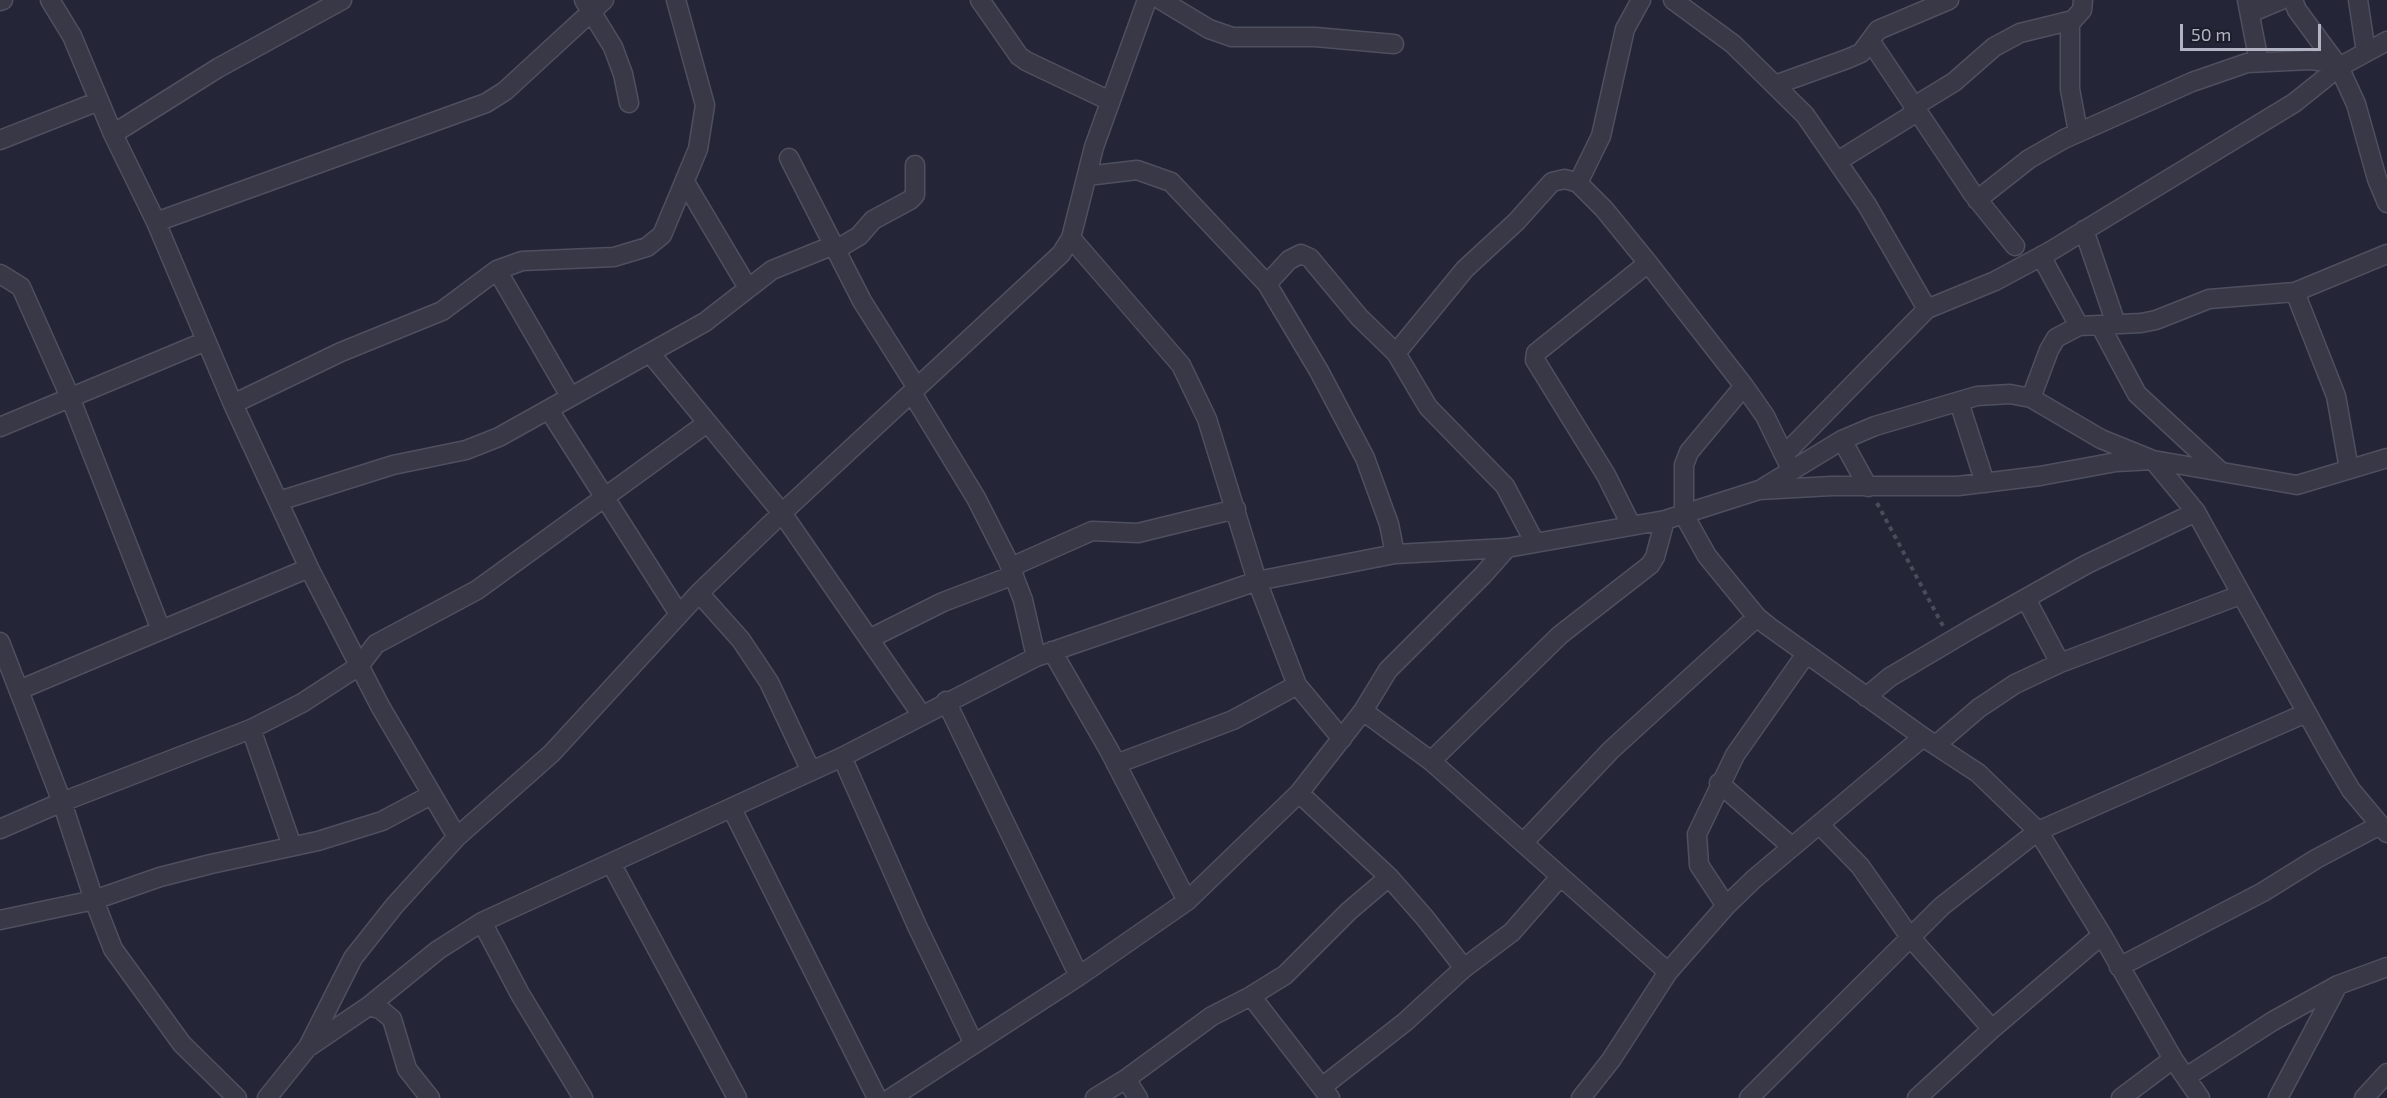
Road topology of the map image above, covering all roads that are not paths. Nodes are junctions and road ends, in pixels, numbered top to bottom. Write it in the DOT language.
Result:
graph roads {
  1 [pos="50,0"];
  2 [pos="342,0"];
  3 [pos="676,0"];
  4 [pos="980,0"];
  5 [pos="1147,0"];
  6 [pos="1161,0"];
  7 [pos="1641,0"];
  8 [pos="1673,0"];
  9 [pos="1949,0"];
  10 [pos="2083,0"];
  11 [pos="2281,0"];
  12 [pos="2293,0"];
  13 [pos="2358,0"];
  14 [pos="593,4"];
  15 [pos="2248,7"];
  16 [pos="2070,21"];
  17 [pos="2387,41"];
  18 [pos="1871,42"];
  19 [pos="1394,44"];
  20 [pos="2366,52"];
  21 [pos="2259,62"];
  22 [pos="2337,65"];
  23 [pos="1774,85"];
  24 [pos="1110,100"];
  25 [pos="99,101"];
  26 [pos="629,103"];
  27 [pos="1915,109"];
  28 [pos="2078,132"];
  29 [pos="113,134"];
  30 [pos="0,140"];
  31 [pos="789,158"];
  32 [pos="1838,161"];
  33 [pos="915,165"];
  34 [pos="1087,176"];
  35 [pos="685,182"];
  36 [pos="1578,183"];
  37 [pos="1977,200"];
  38 [pos="2387,204"];
  39 [pos="156,222"];
  40 [pos="2084,230"];
  41 [pos="1071,238"];
  42 [pos="2015,246"];
  43 [pos="836,247"];
  44 [pos="2387,255"];
  45 [pos="2042,256"];
  46 [pos="1648,263"];
  47 [pos="497,270"];
  48 [pos="0,274"];
  49 [pos="1267,284"];
  50 [pos="21,287"];
  51 [pos="748,288"];
  52 [pos="2295,292"];
  53 [pos="0,294"];
  54 [pos="1927,309"];
  55 [pos="2108,324"];
  56 [pos="2079,326"];
  57 [pos="206,341"];
  58 [pos="650,352"];
  59 [pos="1396,353"];
  60 [pos="1744,386"];
  61 [pos="914,391"];
  62 [pos="570,396"];
  63 [pos="70,398"];
  64 [pos="2031,398"];
  65 [pos="1959,402"];
  66 [pos="233,404"];
  67 [pos="549,410"];
  68 [pos="707,423"];
  69 [pos="0,427"];
  70 [pos="1842,440"];
  71 [pos="1785,454"];
  72 [pos="2387,458"];
  73 [pos="2153,460"];
  74 [pos="2349,469"];
  75 [pos="2219,470"];
  76 [pos="1793,480"];
  77 [pos="1985,483"];
  78 [pos="1868,487"];
  79 [pos="603,498"];
  80 [pos="279,501"];
  81 [pos="1236,509"];
  82 [pos="2196,512"];
  83 [pos="782,513"];
  84 [pos="1684,515"];
  85 [pos="1665,520"];
  86 [pos="1631,525"];
  87 [pos="1534,541"];
  88 [pos="1507,548"];
  89 [pos="1395,554"];
  90 [pos="309,568"];
  91 [pos="1012,571"];
  92 [pos="1257,581"];
  93 [pos="699,593"];
  94 [pos="2240,595"];
  95 [pos="2026,599"];
  96 [pos="679,614"];
  97 [pos="1757,617"];
  98 [pos="161,630"];
  99 [pos="871,638"];
  100 [pos="0,642"];
  101 [pos="1044,654"];
  102 [pos="1806,654"];
  103 [pos="2060,663"];
  104 [pos="359,666"];
  105 [pos="1297,685"];
  106 [pos="19,690"];
  107 [pos="1866,697"];
  108 [pos="946,701"];
  109 [pos="1363,711"];
  110 [pos="2306,713"];
  111 [pos="921,714"];
  112 [pos="251,729"];
  113 [pos="1342,739"];
  114 [pos="1930,741"];
  115 [pos="842,757"];
  116 [pos="1431,761"];
  117 [pos="1116,764"];
  118 [pos="811,771"];
  119 [pos="1719,783"];
  120 [pos="1299,794"];
  121 [pos="431,795"];
  122 [pos="62,802"];
  123 [pos="732,809"];
  124 [pos="1820,825"];
  125 [pos="0,829"];
  126 [pos="2384,829"];
  127 [pos="2038,831"];
  128 [pos="457,837"];
  129 [pos="1524,842"];
  130 [pos="292,846"];
  131 [pos="1792,848"];
  132 [pos="612,865"];
  133 [pos="1389,877"];
  134 [pos="1560,877"];
  135 [pos="94,900"];
  136 [pos="1187,900"];
  137 [pos="1726,906"];
  138 [pos="0,920"];
  139 [pos="482,922"];
  140 [pos="2102,935"];
  141 [pos="1910,937"];
  142 [pos="2119,967"];
  143 [pos="2387,967"];
  144 [pos="1464,968"];
  145 [pos="1668,972"];
  146 [pos="1079,976"];
  147 [pos="2338,985"];
  148 [pos="1251,996"];
  149 [pos="369,1006"];
  150 [pos="1992,1029"];
  151 [pos="974,1044"];
  152 [pos="308,1047"];
  153 [pos="2174,1059"];
  154 [pos="2387,1073"];
  155 [pos="2186,1077"];
  156 [pos="1126,1079"];
  157 [pos="1326,1093"];
  158 [pos="1593,1094"];
  159 [pos="237,1098"];
  160 [pos="267,1098"];
  161 [pos="430,1098"];
  162 [pos="583,1098"];
  163 [pos="737,1098"];
  164 [pos="876,1098"];
  165 [pos="891,1098"];
  166 [pos="1095,1098"];
  167 [pos="1138,1098"];
  168 [pos="1749,1098"];
  169 [pos="1917,1098"];
  170 [pos="2121,1098"];
  171 [pos="2200,1098"];
  172 [pos="2278,1098"];
  173 [pos="2364,1098"];
  1 -- 25 [label="street"];
  2 -- 29 [label="street"];
  3 -- 35 [label="street"];
  4 -- 24 [label="street"];
  5 -- 24 [label="street"];
  6 -- 19 [label="street"];
  7 -- 36 [label="street"];
  8 -- 23 [label="street"];
  9 -- 18 [label="street"];
  10 -- 16 [label="street"];
  11 -- 15 [label="street"];
  12 -- 22 [label="street"];
  13 -- 20 [label="street"];
  14 -- 26 [label="street"];
  14 -- 39 [label="street"];
  15 -- 21 [label="street"];
  16 -- 27 [label="street"];
  16 -- 28 [label="street"];
  17 -- 20 [label="street"];
  18 -- 23 [label="street"];
  18 -- 27 [label="street"];
  20 -- 22 [label="street"];
  21 -- 22 [label="street"];
  21 -- 28 [label="street"];
  22 -- 38 [label="street"];
  22 -- 40 [label="street"];
  23 -- 32 [label="street"];
  24 -- 34 [label="street"];
  25 -- 29 [label="street"];
  25 -- 30 [label="street"];
  27 -- 32 [label="street"];
  27 -- 37 [label="street"];
  28 -- 37 [label="street"];
  29 -- 39 [label="street"];
  31 -- 43 [label="street"];
  32 -- 54 [label="street"];
  33 -- 43 [label="street"];
  34 -- 41 [label="street"];
  34 -- 49 [label="street"];
  35 -- 47 [label="street"];
  35 -- 51 [label="street"];
  36 -- 46 [label="street"];
  36 -- 59 [label="street"];
  37 -- 42 [label="street"];
  39 -- 57 [label="street"];
  40 -- 45 [label="street"];
  40 -- 55 [label="street"];
  41 -- 61 [label="street"];
  41 -- 81 [label="street"];
  43 -- 51 [label="street"];
  43 -- 61 [label="street"];
  44 -- 52 [label="street"];
  45 -- 54 [label="street"];
  45 -- 56 [label="street"];
  46 -- 60 [label="street"];
  46 -- 86 [label="street"];
  47 -- 62 [label="street"];
  47 -- 66 [label="street"];
  48 -- 50 [label="street"];
  49 -- 59 [label="street"];
  49 -- 89 [label="street"];
  50 -- 53 [label="street"];
  50 -- 63 [label="street"];
  51 -- 58 [label="street"];
  52 -- 55 [label="street"];
  52 -- 74 [label="street"];
  54 -- 71 [label="street"];
  55 -- 56 [label="street"];
  55 -- 75 [label="street"];
  56 -- 64 [label="street"];
  57 -- 63 [label="street"];
  57 -- 66 [label="street"];
  58 -- 62 [label="street"];
  58 -- 68 [label="street"];
  59 -- 87 [label="street"];
  60 -- 71 [label="street"];
  60 -- 84 [label="street"];
  61 -- 83 [label="street"];
  61 -- 91 [label="street"];
  62 -- 67 [label="street"];
  63 -- 69 [label="street"];
  63 -- 98 [label="street"];
  64 -- 65 [label="street"];
  64 -- 73 [label="street"];
  65 -- 70 [label="street"];
  65 -- 77 [label="street"];
  66 -- 80 [label="street"];
  67 -- 79 [label="street"];
  67 -- 80 [label="street"];
  68 -- 79 [label="street"];
  68 -- 83 [label="street"];
  70 -- 76 [label="street"];
  70 -- 78 [label="street"];
  71 -- 76 [label="street"];
  72 -- 74 [label="street"];
  73 -- 75 [label="street"];
  73 -- 77 [label="street"];
  73 -- 82 [label="street"];
  74 -- 75 [label="street"];
  76 -- 78 [label="street"];
  76 -- 84 [label="street"];
  77 -- 78 [label="street"];
  79 -- 96 [label="street"];
  79 -- 104 [label="street"];
  80 -- 90 [label="street"];
  81 -- 91 [label="street"];
  81 -- 92 [label="street"];
  82 -- 94 [label="street"];
  82 -- 95 [label="street"];
  83 -- 93 [label="street"];
  83 -- 99 [label="street"];
  84 -- 85 [label="street"];
  84 -- 97 [label="street"];
  85 -- 86 [label="street"];
  85 -- 116 [label="street"];
  86 -- 87 [label="street"];
  87 -- 88 [label="street"];
  88 -- 89 [label="street"];
  88 -- 109 [label="street"];
  89 -- 92 [label="street"];
  90 -- 98 [label="street"];
  90 -- 104 [label="street"];
  91 -- 99 [label="street"];
  91 -- 101 [label="street"];
  92 -- 101 [label="street"];
  92 -- 105 [label="street"];
  93 -- 96 [label="street"];
  93 -- 118 [label="street"];
  94 -- 103 [label="street"];
  94 -- 110 [label="street"];
  95 -- 103 [label="street"];
  95 -- 107 [label="street"];
  96 -- 128 [label="street"];
  97 -- 102 [label="street"];
  97 -- 129 [label="street"];
  98 -- 106 [label="street"];
  99 -- 111 [label="street"];
  100 -- 106 [label="street"];
  101 -- 108 [label="street"];
  101 -- 117 [label="street"];
  102 -- 107 [label="street"];
  102 -- 119 [label="street"];
  103 -- 114 [label="street"];
  104 -- 112 [label="street"];
  104 -- 121 [label="street"];
  105 -- 113 [label="street"];
  105 -- 117 [label="street"];
  106 -- 122 [label="street"];
  107 -- 114 [label="street"];
  108 -- 111 [label="street"];
  108 -- 146 [label="street"];
  109 -- 113 [label="street"];
  109 -- 116 [label="street"];
  110 -- 126 [label="street"];
  110 -- 127 [label="street"];
  111 -- 115 [label="street"];
  112 -- 122 [label="street"];
  112 -- 130 [label="street"];
  113 -- 120 [label="street"];
  114 -- 124 [label="street"];
  114 -- 127 [label="street"];
  115 -- 118 [label="street"];
  115 -- 151 [label="street"];
  116 -- 129 [label="street"];
  117 -- 136 [label="street"];
  118 -- 123 [label="street"];
  119 -- 131 [label="street"];
  119 -- 137 [label="street"];
  120 -- 133 [label="street"];
  120 -- 136 [label="street"];
  121 -- 128 [label="street"];
  121 -- 130 [label="street"];
  122 -- 125 [label="street"];
  122 -- 135 [label="street"];
  123 -- 132 [label="street"];
  123 -- 164 [label="street"];
  124 -- 131 [label="street"];
  124 -- 141 [label="street"];
  126 -- 142 [label="street"];
  127 -- 140 [label="street"];
  127 -- 141 [label="street"];
  128 -- 152 [label="street"];
  129 -- 134 [label="street"];
  130 -- 135 [label="street"];
  131 -- 137 [label="street"];
  132 -- 139 [label="street"];
  132 -- 163 [label="street"];
  133 -- 144 [label="street"];
  133 -- 148 [label="street"];
  134 -- 144 [label="street"];
  134 -- 145 [label="street"];
  135 -- 138 [label="street"];
  135 -- 159 [label="street"];
  136 -- 146 [label="street"];
  137 -- 145 [label="street"];
  139 -- 149 [label="street"];
  139 -- 162 [label="street"];
  140 -- 142 [label="street"];
  140 -- 150 [label="street"];
  141 -- 150 [label="street"];
  141 -- 168 [label="street"];
  142 -- 153 [label="street"];
  143 -- 147 [label="street"];
  144 -- 157 [label="street"];
  145 -- 158 [label="street"];
  146 -- 151 [label="street"];
  147 -- 155 [label="street"];
  147 -- 172 [label="street"];
  148 -- 156 [label="street"];
  148 -- 157 [label="street"];
  149 -- 152 [label="street"];
  149 -- 161 [label="street"];
  150 -- 169 [label="street"];
  151 -- 165 [label="street"];
  152 -- 160 [label="street"];
  153 -- 155 [label="street"];
  153 -- 170 [label="street"];
  154 -- 173 [label="street"];
  155 -- 171 [label="street"];
  156 -- 166 [label="street"];
  156 -- 167 [label="street"];
}
